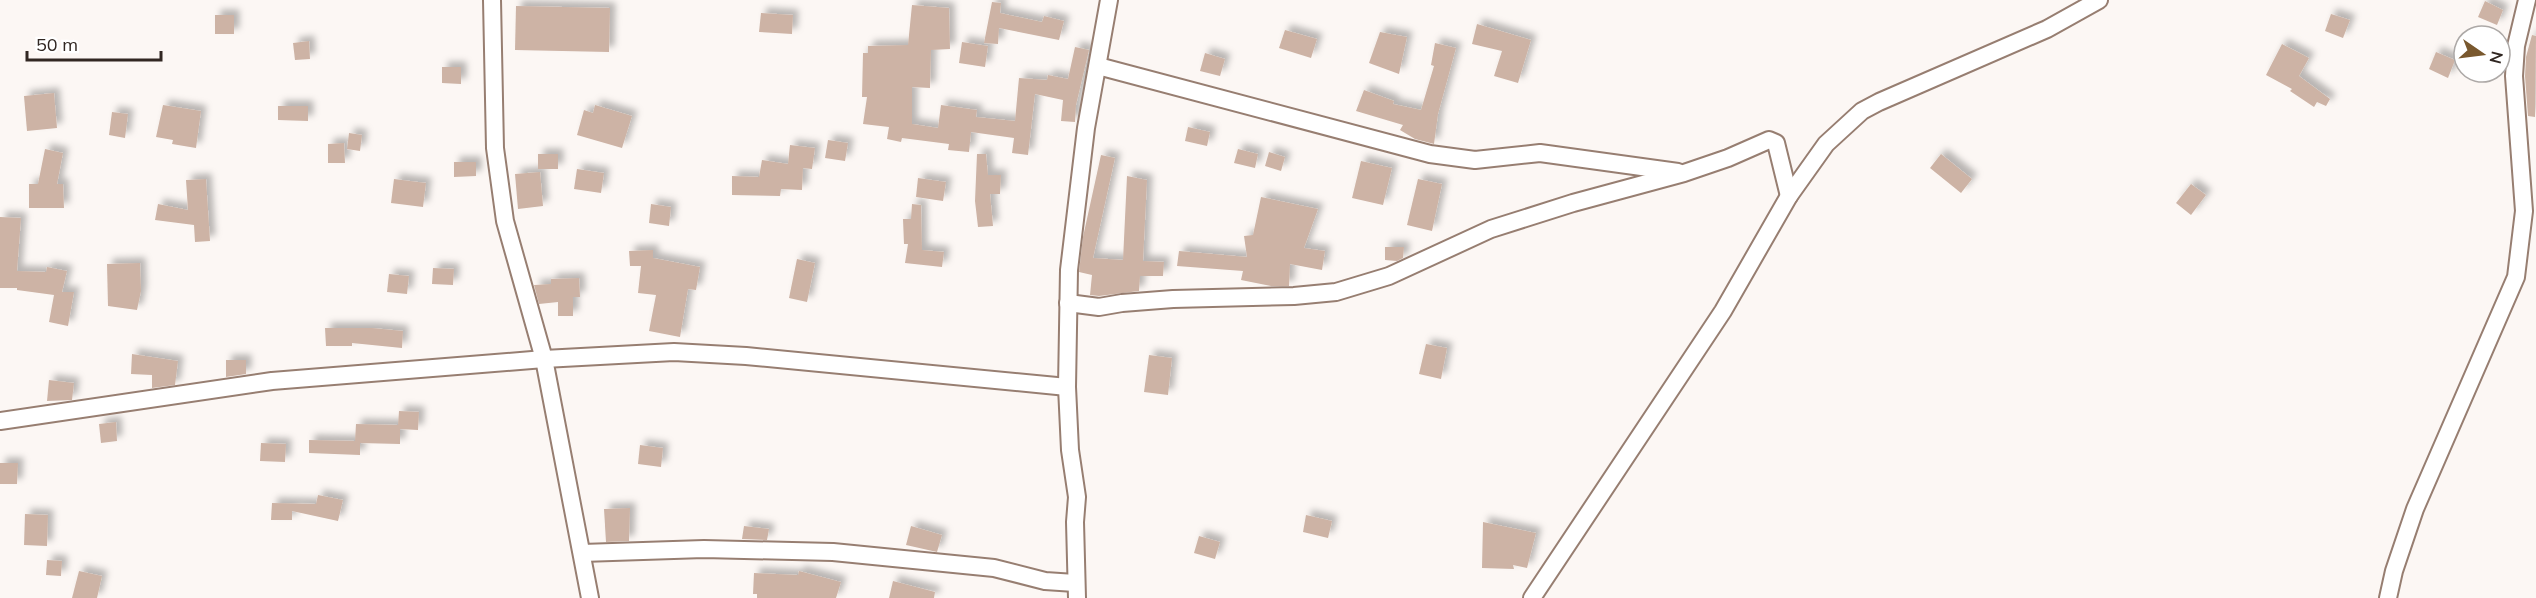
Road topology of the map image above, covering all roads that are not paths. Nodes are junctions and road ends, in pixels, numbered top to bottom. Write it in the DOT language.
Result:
graph roads {
  1 [pos="492,0"];
  2 [pos="1109,0"];
  3 [pos="2099,0"];
  4 [pos="2527,0"];
  5 [pos="1098,66"];
  6 [pos="1684,173"];
  7 [pos="1789,196"];
  8 [pos="1068,303"];
  9 [pos="544,358"];
  10 [pos="1067,387"];
  11 [pos="0,421"];
  12 [pos="582,553"];
  13 [pos="1076,590"];
  14 [pos="590,598"];
  15 [pos="1532,598"];
  16 [pos="2388,598"];
  1 -- 9 [label="street"];
  2 -- 5 [label="street"];
  3 -- 7 [label="street"];
  4 -- 16 [label="street"];
  5 -- 6 [label="street"];
  5 -- 8 [label="street"];
  6 -- 7 [label="street"];
  6 -- 8 [label="street"];
  7 -- 15 [label="street"];
  8 -- 10 [label="street"];
  9 -- 10 [label="street"];
  9 -- 11 [label="street"];
  9 -- 12 [label="street"];
  10 -- 13 [label="street"];
  12 -- 13 [label="street"];
  12 -- 14 [label="street"];
}
